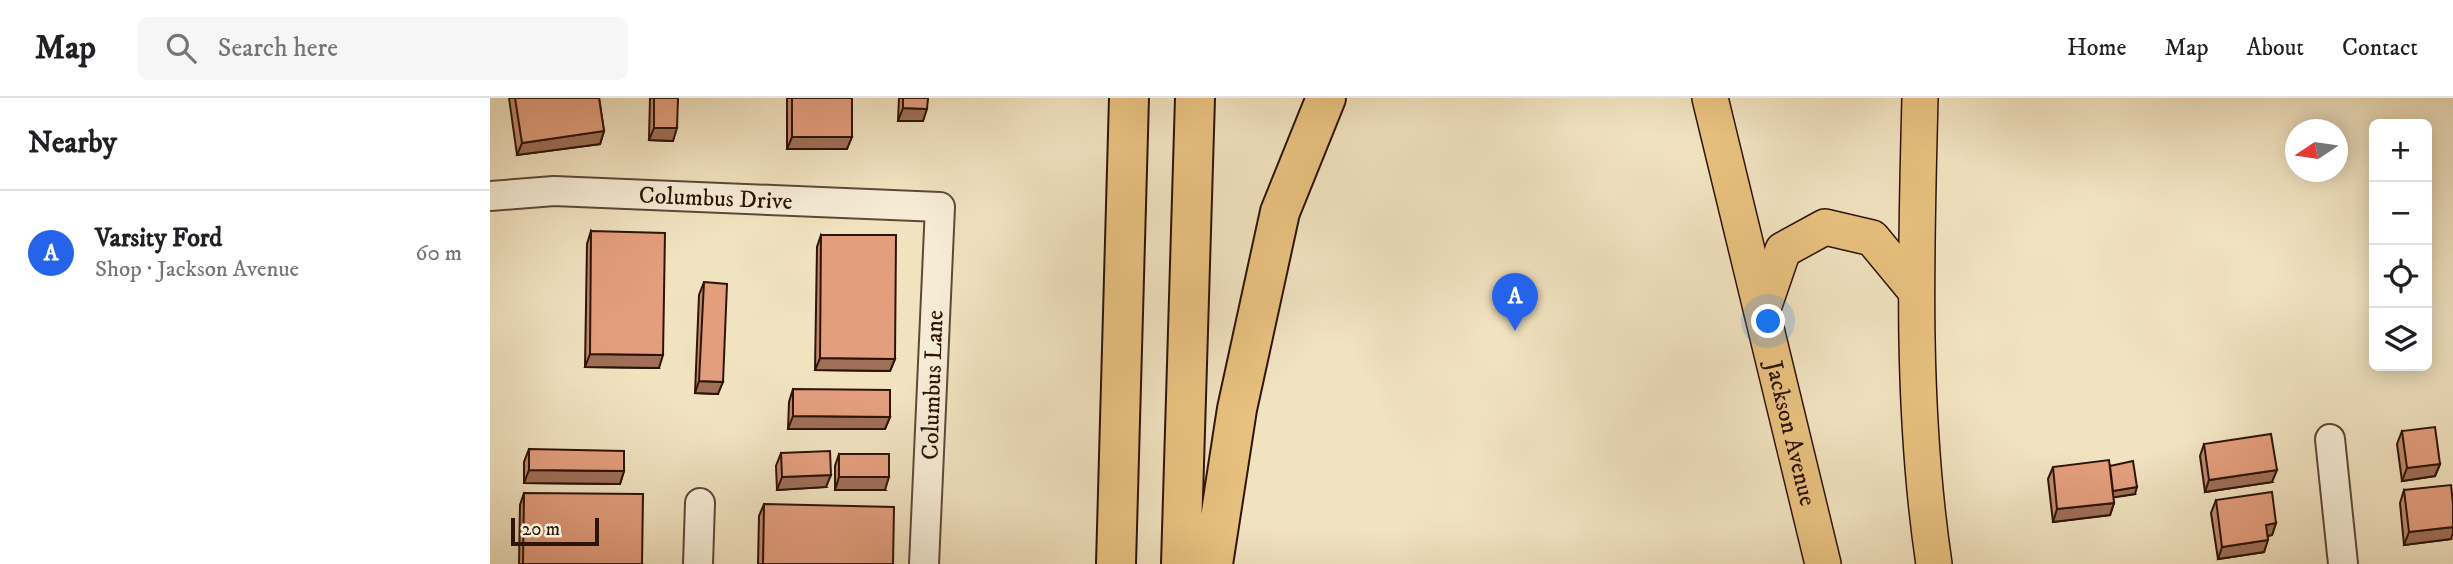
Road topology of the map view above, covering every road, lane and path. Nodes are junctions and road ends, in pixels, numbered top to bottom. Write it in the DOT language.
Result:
graph roads {
  1 [pos="1129,98"];
  2 [pos="1195,98"];
  3 [pos="1326,98"];
  4 [pos="1710,98"];
  5 [pos="1920,98"];
  6 [pos="490,196"];
  7 [pos="940,207"];
  8 [pos="1916,291"];
  9 [pos="1762,311"];
  10 [pos="2330,439"];
  11 [pos="700,503"];
  12 [pos="698,564"];
  13 [pos="924,564"];
  14 [pos="1116,564"];
  15 [pos="1181,564"];
  16 [pos="1213,564"];
  17 [pos="1823,564"];
  18 [pos="1934,564"];
  19 [pos="2343,564"];
  1 -- 14 [label="highway"];
  2 -- 15 [label="highway"];
  3 -- 16 [label="highway"];
  4 -- 9 [label="main road, Jackson Avenue"];
  5 -- 8 [label="main road"];
  6 -- 7 [label="street, Columbus Drive"];
  7 -- 13 [label="street, Columbus Lane"];
  8 -- 9 [label="main road"];
  8 -- 18 [label="main road"];
  9 -- 17 [label="main road, Jackson Avenue"];
  10 -- 19 [label="street"];
  11 -- 12 [label="street"];
}
